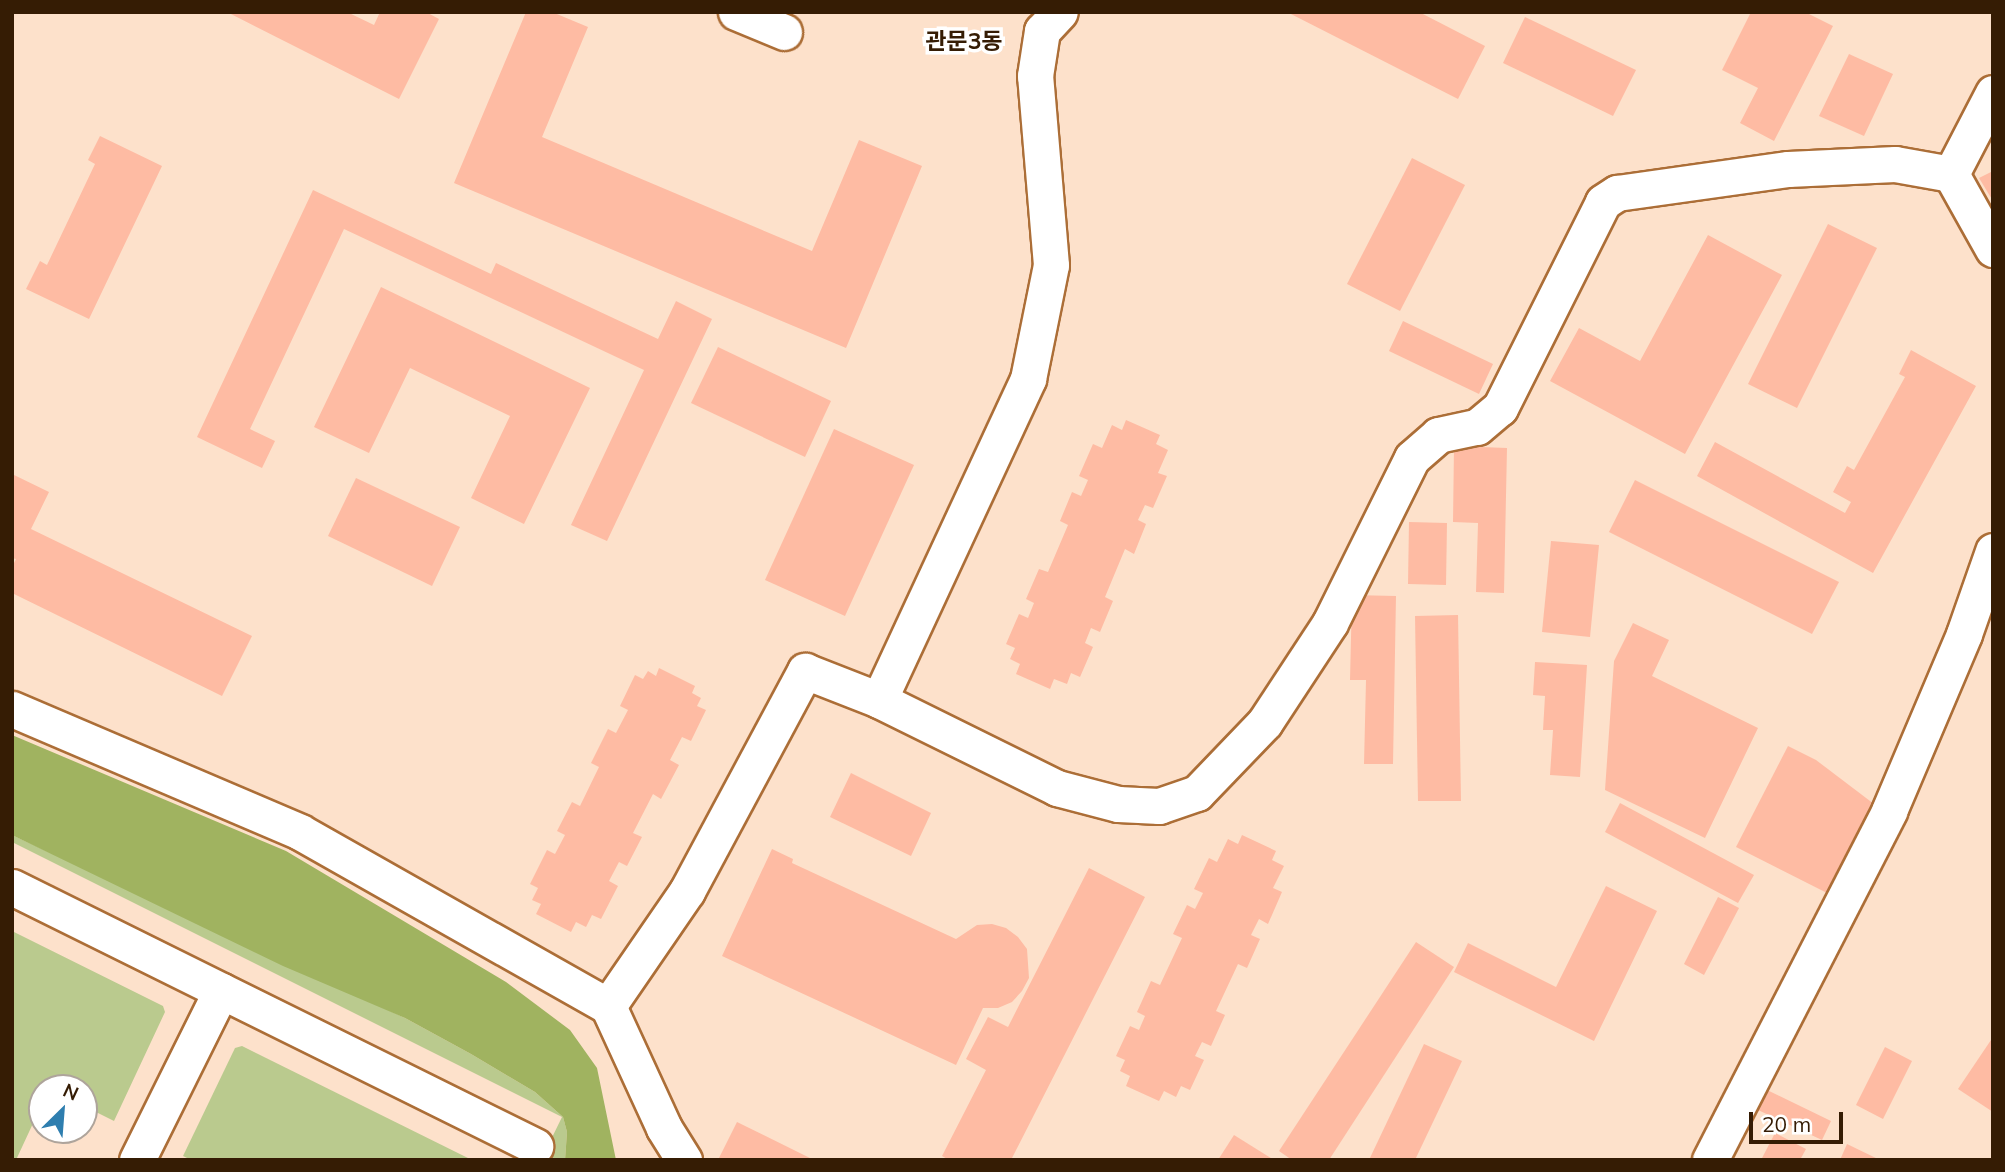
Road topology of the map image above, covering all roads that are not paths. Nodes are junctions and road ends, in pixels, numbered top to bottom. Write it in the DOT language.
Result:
graph roads {
  1 [pos="736,12"];
  2 [pos="1060,12"];
  3 [pos="784,32"];
  4 [pos="1993,93"];
  5 [pos="1951,174"];
  6 [pos="1993,249"];
  7 [pos="1993,551"];
  8 [pos="879,700"];
  9 [pos="12,709"];
  10 [pos="12,887"];
  11 [pos="221,991"];
  12 [pos="608,1006"];
  13 [pos="535,1146"];
  14 [pos="137,1160"];
  15 [pos="684,1160"];
  16 [pos="1710,1160"];
  1 -- 3 [label="street"];
  2 -- 8 [label="street"];
  4 -- 5 [label="street"];
  5 -- 6 [label="street"];
  5 -- 8 [label="street"];
  7 -- 16 [label="street"];
  8 -- 12 [label="street"];
  9 -- 12 [label="street"];
  10 -- 11 [label="street"];
  11 -- 13 [label="street"];
  11 -- 14 [label="street"];
  12 -- 15 [label="street"];
}
